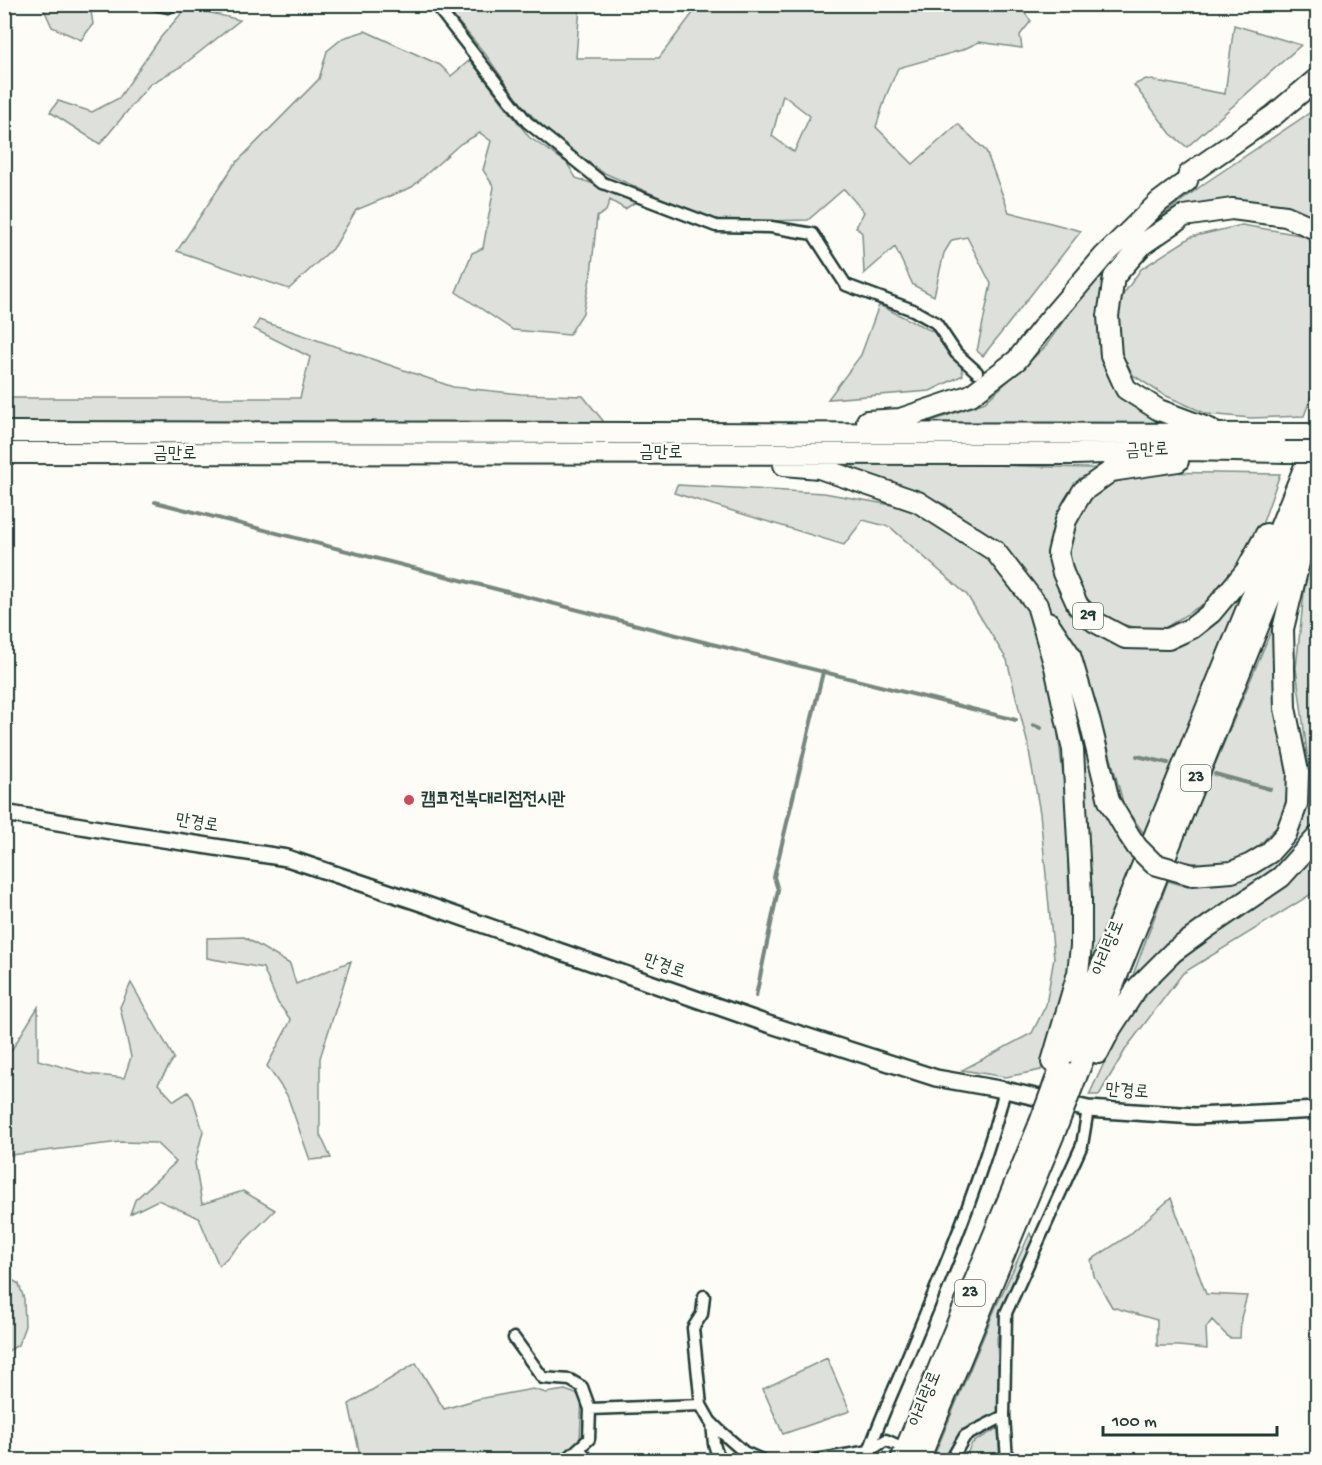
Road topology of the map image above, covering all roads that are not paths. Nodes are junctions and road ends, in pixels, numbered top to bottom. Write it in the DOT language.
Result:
graph roads {
  1 [pos="154,4"];
  2 [pos="173,4"];
  3 [pos="435,4"];
  4 [pos="1317,78"];
  5 [pos="1317,94"];
  6 [pos="1187,181"];
  7 [pos="1317,230"];
  8 [pos="977,372"];
  9 [pos="4,432"];
  10 [pos="812,433"];
  11 [pos="1224,434"];
  12 [pos="1317,435"];
  13 [pos="1188,450"];
  14 [pos="1317,452"];
  15 [pos="4,453"];
  16 [pos="733,453"];
  17 [pos="1317,478"];
  18 [pos="1292,520"];
  19 [pos="1037,605"];
  20 [pos="4,813"];
  21 [pos="1317,836"];
  22 [pos="1068,1072"];
  23 [pos="1005,1090"];
  24 [pos="1088,1109"];
  25 [pos="1317,1110"];
  26 [pos="1047,1127"];
  27 [pos="704,1296"];
  28 [pos="514,1338"];
  29 [pos="701,1405"];
  30 [pos="590,1409"];
  31 [pos="1004,1416"];
  32 [pos="712,1423"];
  33 [pos="579,1448"];
  34 [pos="898,1452"];
  35 [pos="868,1456"];
  36 [pos="566,1461"];
  37 [pos="588,1461"];
  38 [pos="719,1461"];
  39 [pos="762,1461"];
  40 [pos="816,1461"];
  41 [pos="919,1461"];
  42 [pos="951,1461"];
  43 [pos="1007,1461"];
  1 -- 2 [label="street"];
  3 -- 8 [label="street"];
  4 -- 6 [label="highway"];
  5 -- 6 [label="highway"];
  6 -- 10 [label="highway"];
  7 -- 11 [label="highway"];
  9 -- 10 [label="highway, 금만로"];
  10 -- 11 [label="highway, 금만로"];
  11 -- 12 [label="highway, 금만로"];
  12 -- 18 [label="highway, 아리랑로 / 23"];
  13 -- 14 [label="highway, 금만로, bridge"];
  13 -- 16 [label="highway, 금만로"];
  13 -- 18 [label="highway, 29"];
  15 -- 16 [label="highway, 금만로"];
  16 -- 19 [label="highway"];
  17 -- 18 [label="highway, 아리랑로 / 23"];
  18 -- 19 [label="highway, bridge"];
  18 -- 22 [label="highway, 아리랑로 / 23"];
  19 -- 22 [label="highway"];
  20 -- 23 [label="street, 만경로"];
  21 -- 22 [label="highway"];
  22 -- 26 [label="highway, 아리랑로 / 23, bridge"];
  23 -- 24 [label="street, 만경로"];
  23 -- 35 [label="street"];
  24 -- 25 [label="street, 만경로"];
  24 -- 31 [label="street"];
  26 -- 34 [label="highway, 아리랑로 / 23"];
  26 -- 41 [label="highway, 아리랑로 / 23"];
  27 -- 29 [label="street"];
  28 -- 30 [label="street"];
  29 -- 30 [label="street"];
  29 -- 32 [label="street"];
  30 -- 33 [label="street"];
  31 -- 42 [label="street"];
  31 -- 43 [label="street"];
  32 -- 38 [label="street"];
  32 -- 39 [label="street"];
  33 -- 36 [label="street"];
  33 -- 37 [label="street"];
  34 -- 35 [label="street"];
  35 -- 40 [label="street"];
}
